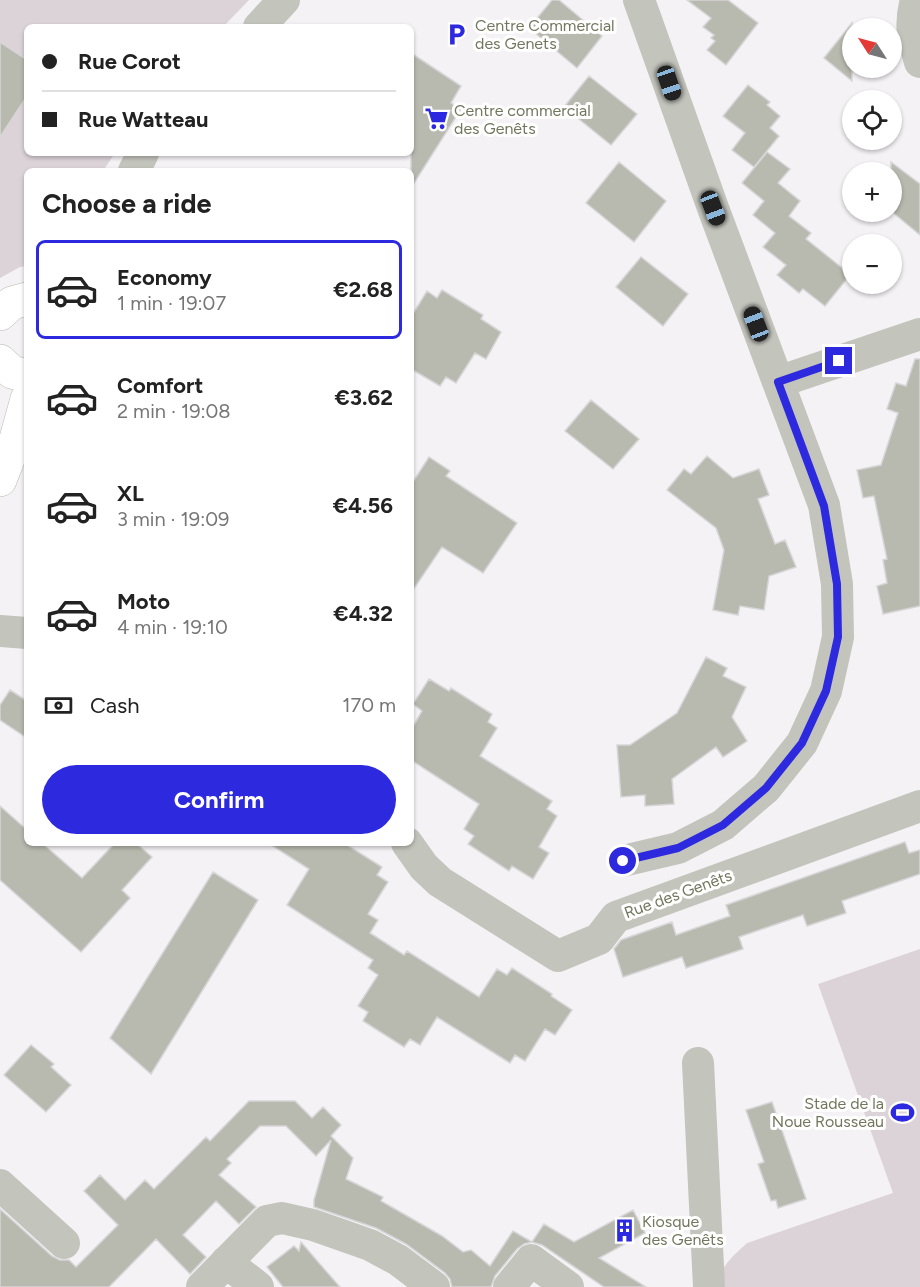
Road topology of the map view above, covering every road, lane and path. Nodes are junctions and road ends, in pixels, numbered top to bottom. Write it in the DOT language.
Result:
graph roads {
  1 [pos="284,0"];
  2 [pos="639,0"];
  3 [pos="916,0"];
  4 [pos="262,24"];
  5 [pos="920,62"];
  6 [pos="24,299"];
  7 [pos="0,314"];
  8 [pos="920,334"];
  9 [pos="778,382"];
  10 [pos="24,410"];
  11 [pos="0,480"];
  12 [pos="0,631"];
  13 [pos="24,633"];
  14 [pos="920,806"];
  15 [pos="409,846"];
  16 [pos="623,861"];
  17 [pos="698,1063"];
  18 [pos="0,1185"];
  19 [pos="64,1243"];
  20 [pos="226,1262"];
  21 [pos="202,1287"];
  22 [pos="258,1287"];
  23 [pos="434,1287"];
  24 [pos="509,1287"];
  25 [pos="568,1287"];
  26 [pos="710,1287"];
  1 -- 4 [label="street"];
  2 -- 9 [label="street"];
  3 -- 5 [label="street"];
  6 -- 7 [label="street"];
  8 -- 9 [label="street"];
  9 -- 16 [label="street"];
  10 -- 11 [label="street"];
  12 -- 13 [label="street"];
  14 -- 15 [label="street, Rue des Genêts"];
  17 -- 26 [label="street"];
  18 -- 19 [label="street"];
  20 -- 21 [label="street"];
  20 -- 22 [label="street"];
  20 -- 23 [label="street"];
  24 -- 25 [label="street"];
}
